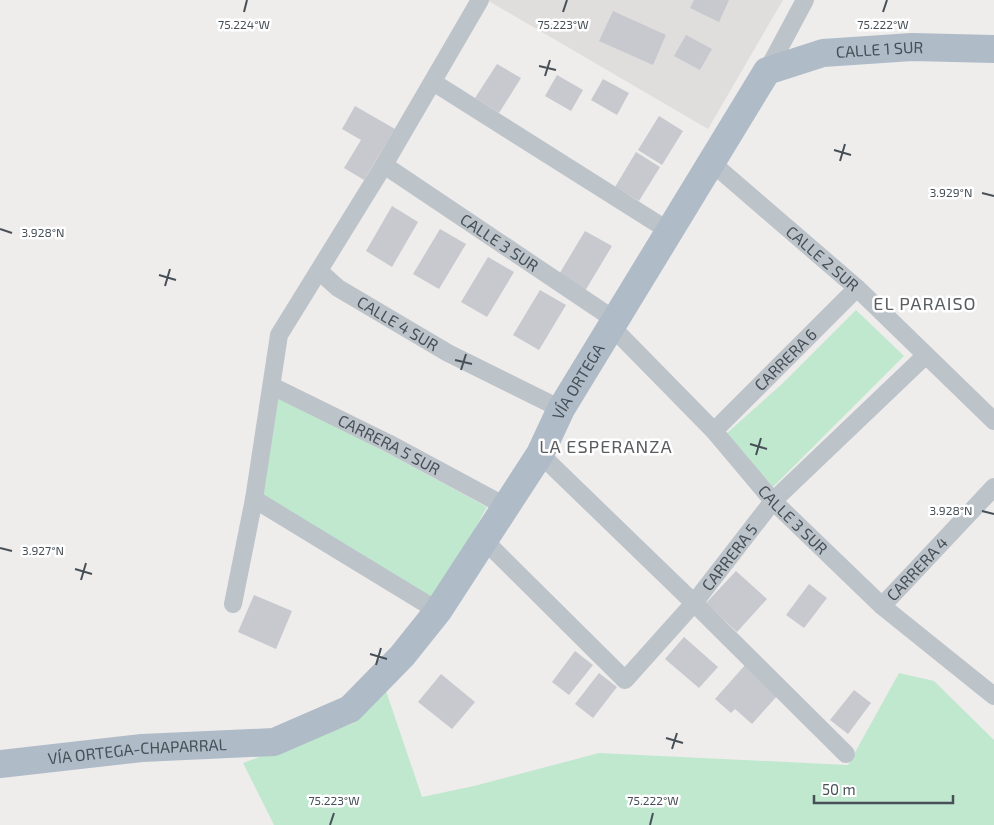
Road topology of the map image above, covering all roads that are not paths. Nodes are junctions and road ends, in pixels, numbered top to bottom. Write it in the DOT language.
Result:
graph roads {
  1 [pos="805,0"];
  2 [pos="476,1"];
  3 [pos="994,49"];
  4 [pos="767,71"];
  5 [pos="433,82"];
  6 [pos="712,163"];
  7 [pos="384,165"];
  8 [pos="669,231"];
  9 [pos="319,271"];
  10 [pos="857,288"];
  11 [pos="613,323"];
  12 [pos="926,356"];
  13 [pos="272,386"];
  14 [pos="561,409"];
  15 [pos="994,421"];
  16 [pos="714,431"];
  17 [pos="540,454"];
  18 [pos="994,487"];
  19 [pos="254,499"];
  20 [pos="773,500"];
  21 [pos="506,506"];
  22 [pos="484,540"];
  23 [pos="694,603"];
  24 [pos="233,604"];
  25 [pos="882,606"];
  26 [pos="438,611"];
  27 [pos="994,696"];
  28 [pos="274,742"];
  29 [pos="846,754"];
  30 [pos="0,764"];
  1 -- 4 [label="street"];
  2 -- 5 [label="street"];
  3 -- 4 [label="main road, CALLE 1 SUR"];
  4 -- 6 [label="main road, VÍA ORTEGA"];
  5 -- 7 [label="street"];
  5 -- 8 [label="street"];
  6 -- 8 [label="main road, VÍA ORTEGA"];
  6 -- 10 [label="street, CALLE 2 SUR"];
  7 -- 9 [label="street"];
  7 -- 11 [label="street, CALLE 3 SUR"];
  8 -- 11 [label="main road, VÍA ORTEGA"];
  9 -- 13 [label="street"];
  9 -- 14 [label="street, CALLE 4 SUR"];
  10 -- 12 [label="street, CALLE 2 SUR"];
  10 -- 16 [label="street, CARRERA 6"];
  11 -- 14 [label="main road, VÍA ORTEGA"];
  11 -- 16 [label="street, CALLE 3 SUR"];
  12 -- 15 [label="street, CALLE 2 SUR"];
  12 -- 20 [label="street, CARRERA 5"];
  13 -- 19 [label="street"];
  13 -- 21 [label="street, CARRERA 5 SUR"];
  14 -- 17 [label="main road, VÍA ORTEGA"];
  16 -- 20 [label="street, CALLE 3 SUR"];
  17 -- 21 [label="main road, VÍA ORTEGA"];
  17 -- 23 [label="street"];
  18 -- 25 [label="street, CARRERA 4"];
  19 -- 24 [label="street"];
  19 -- 26 [label="street"];
  20 -- 23 [label="street, CARRERA 5"];
  20 -- 25 [label="street, CALLE 3 SUR"];
  21 -- 22 [label="main road, VÍA ORTEGA"];
  22 -- 23 [label="street, CARRERA 5"];
  22 -- 26 [label="main road, VÍA ORTEGA"];
  23 -- 29 [label="street"];
  25 -- 27 [label="street, CALLE 3 SUR"];
  26 -- 28 [label="main road, VÍA ORTEGA"];
  28 -- 30 [label="main road, VÍA ORTEGA-CHAPARRAL"];
}
